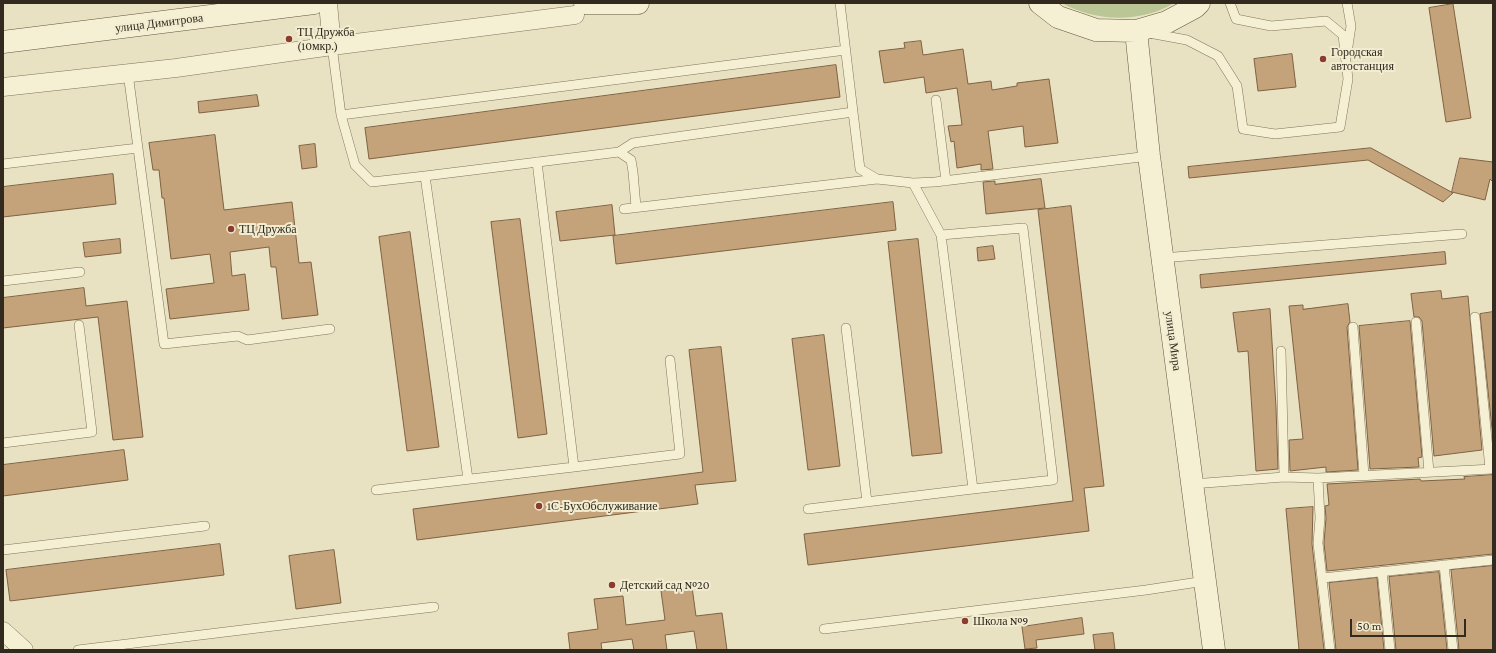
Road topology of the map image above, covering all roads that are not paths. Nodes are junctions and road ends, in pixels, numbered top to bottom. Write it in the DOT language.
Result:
graph roads {
  1 [pos="315,3"];
  2 [pos="638,3"];
  3 [pos="840,3"];
  4 [pos="1040,3"];
  5 [pos="1199,3"];
  6 [pos="1230,3"];
  7 [pos="1348,3"];
  8 [pos="580,9"];
  9 [pos="1136,31"];
  10 [pos="3,42"];
  11 [pos="332,46"];
  12 [pos="846,50"];
  13 [pos="1346,56"];
  14 [pos="128,73"];
  15 [pos="3,88"];
  16 [pos="936,100"];
  17 [pos="853,112"];
  18 [pos="341,114"];
  19 [pos="138,148"];
  20 [pos="619,152"];
  21 [pos="1149,156"];
  22 [pos="537,162"];
  23 [pos="3,164"];
  24 [pos="426,176"];
  25 [pos="877,179"];
  26 [pos="946,181"];
  27 [pos="913,183"];
  28 [pos="636,207"];
  29 [pos="624,209"];
  30 [pos="1462,234"];
  31 [pos="941,235"];
  32 [pos="1162,258"];
  33 [pos="80,272"];
  34 [pos="3,281"];
  35 [pos="1474,317"];
  36 [pos="1416,322"];
  37 [pos="79,325"];
  38 [pos="1353,326"];
  39 [pos="846,328"];
  40 [pos="330,329"];
  41 [pos="1281,351"];
  42 [pos="670,360"];
  43 [pos="3,443"];
  44 [pos="574,467"];
  45 [pos="1491,469"];
  46 [pos="1429,472"];
  47 [pos="1364,475"];
  48 [pos="1284,477"];
  49 [pos="1318,478"];
  50 [pos="468,479"];
  51 [pos="1192,484"];
  52 [pos="973,489"];
  53 [pos="376,490"];
  54 [pos="867,502"];
  55 [pos="808,509"];
  56 [pos="205,526"];
  57 [pos="3,550"];
  58 [pos="1493,560"];
  59 [pos="1444,565"];
  60 [pos="1382,571"];
  61 [pos="1322,578"];
  62 [pos="1205,581"];
  63 [pos="434,607"];
  64 [pos="824,629"];
  65 [pos="3,631"];
  66 [pos="24,650"];
  67 [pos="78,650"];
  68 [pos="1214,650"];
  69 [pos="1330,650"];
  70 [pos="1390,650"];
  71 [pos="1453,650"];
  1 -- 10 [label="main road, улица Димитрова"];
  1 -- 11 [label="street"];
  2 -- 8 [label="main road"];
  3 -- 12 [label="lane"];
  4 -- 9 [label="main road"];
  5 -- 9 [label="main road"];
  6 -- 13 [label="lane"];
  7 -- 13 [label="lane"];
  8 -- 11 [label="street"];
  9 -- 13 [label="lane"];
  9 -- 21 [label="main road, улица Мира"];
  11 -- 14 [label="street"];
  11 -- 18 [label="lane"];
  12 -- 17 [label="lane"];
  12 -- 18 [label="lane"];
  14 -- 15 [label="street"];
  14 -- 19 [label="lane"];
  16 -- 26 [label="lane"];
  17 -- 20 [label="lane"];
  17 -- 25 [label="lane"];
  18 -- 24 [label="lane"];
  19 -- 23 [label="lane"];
  19 -- 40 [label="lane"];
  20 -- 22 [label="lane"];
  20 -- 28 [label="lane"];
  21 -- 26 [label="lane"];
  21 -- 32 [label="main road, улица Мира"];
  22 -- 24 [label="lane"];
  22 -- 44 [label="lane"];
  24 -- 50 [label="lane"];
  25 -- 27 [label="lane"];
  25 -- 28 [label="lane"];
  26 -- 27 [label="lane"];
  27 -- 31 [label="lane"];
  28 -- 29 [label="lane"];
  30 -- 32 [label="lane"];
  31 -- 52 [label="lane"];
  31 -- 52 [label="lane"];
  32 -- 51 [label="main road, улица Мира"];
  33 -- 34 [label="lane"];
  35 -- 45 [label="lane"];
  36 -- 46 [label="lane"];
  37 -- 43 [label="lane"];
  38 -- 47 [label="lane"];
  39 -- 54 [label="lane"];
  41 -- 48 [label="lane"];
  42 -- 44 [label="lane"];
  44 -- 50 [label="lane"];
  45 -- 46 [label="lane"];
  46 -- 47 [label="lane"];
  47 -- 49 [label="lane"];
  48 -- 49 [label="lane"];
  48 -- 51 [label="lane"];
  49 -- 61 [label="lane"];
  50 -- 53 [label="lane"];
  51 -- 62 [label="main road, улица Мира"];
  52 -- 54 [label="lane"];
  54 -- 55 [label="lane"];
  56 -- 57 [label="lane"];
  58 -- 59 [label="lane"];
  59 -- 60 [label="lane"];
  59 -- 71 [label="lane"];
  60 -- 61 [label="lane"];
  60 -- 70 [label="lane"];
  61 -- 69 [label="lane"];
  62 -- 64 [label="lane"];
  62 -- 68 [label="main road, улица Мира"];
  63 -- 67 [label="lane"];
  65 -- 66 [label="street"];
}
